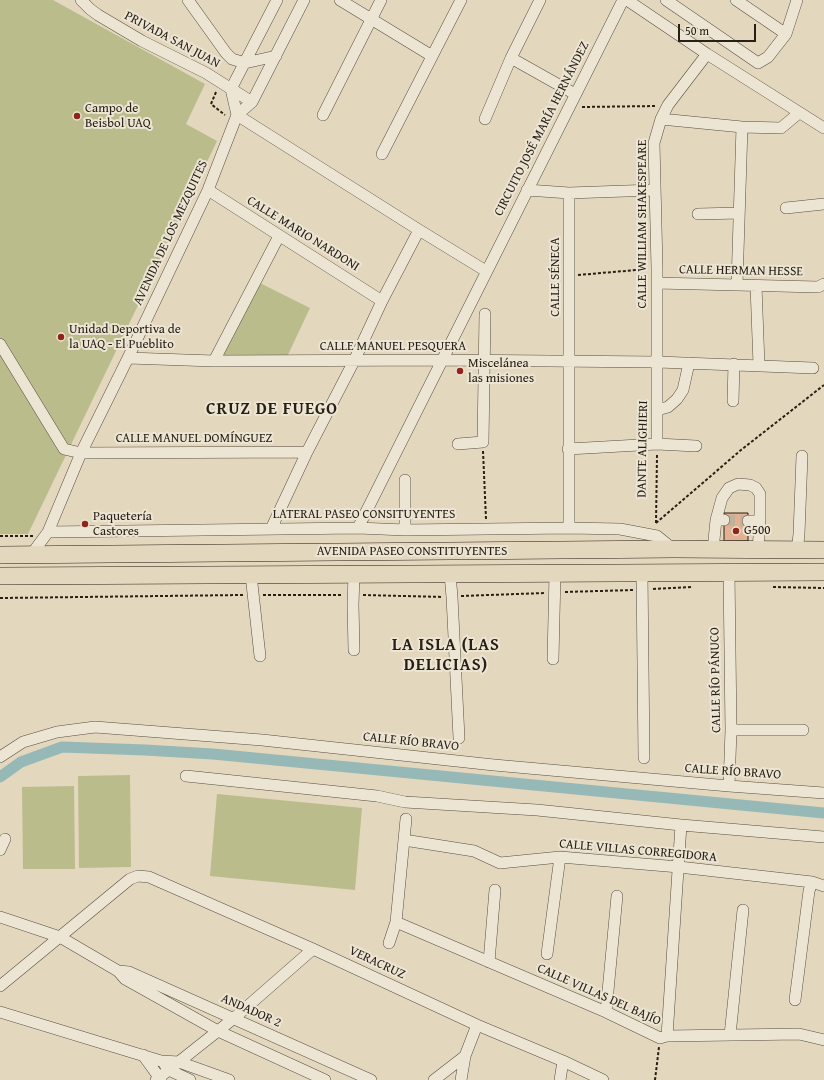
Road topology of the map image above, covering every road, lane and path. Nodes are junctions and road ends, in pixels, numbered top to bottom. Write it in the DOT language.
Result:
graph roads {
  1 [pos="81,0"];
  2 [pos="188,0"];
  3 [pos="277,0"];
  4 [pos="304,0"];
  5 [pos="340,0"];
  6 [pos="381,0"];
  7 [pos="461,0"];
  8 [pos="540,0"];
  9 [pos="623,0"];
  10 [pos="627,0"];
  11 [pos="666,0"];
  12 [pos="736,0"];
  13 [pos="797,0"];
  14 [pos="372,18"];
  15 [pos="786,34"];
  16 [pos="707,54"];
  17 [pos="276,56"];
  18 [pos="432,56"];
  19 [pos="512,58"];
  20 [pos="245,63"];
  21 [pos="231,89"];
  22 [pos="575,94"];
  23 [pos="252,102"];
  24 [pos="668,106"];
  25 [pos="568,107"];
  26 [pos="799,113"];
  27 [pos="237,115"];
  28 [pos="323,115"];
  29 [pos="485,119"];
  30 [pos="661,119"];
  31 [pos="742,127"];
  32 [pos="824,128"];
  33 [pos="382,154"];
  34 [pos="208,190"];
  35 [pos="527,190"];
  36 [pos="654,190"];
  37 [pos="569,193"];
  38 [pos="824,204"];
  39 [pos="786,208"];
  40 [pos="739,213"];
  41 [pos="698,214"];
  42 [pos="419,230"];
  43 [pos="279,236"];
  44 [pos="657,268"];
  45 [pos="486,271"];
  46 [pos="570,276"];
  47 [pos="657,283"];
  48 [pos="737,284"];
  49 [pos="824,284"];
  50 [pos="756,286"];
  51 [pos="382,301"];
  52 [pos="485,314"];
  53 [pos="0,344"];
  54 [pos="128,358"];
  55 [pos="442,360"];
  56 [pos="214,361"];
  57 [pos="354,361"];
  58 [pos="484,361"];
  59 [pos="569,361"];
  60 [pos="658,362"];
  61 [pos="689,363"];
  62 [pos="734,364"];
  63 [pos="759,365"];
  64 [pos="813,368"];
  65 [pos="824,385"];
  66 [pos="733,401"];
  67 [pos="658,410"];
  68 [pos="483,442"];
  69 [pos="458,444"];
  70 [pos="657,444"];
  71 [pos="696,446"];
  72 [pos="568,449"];
  73 [pos="307,452"];
  74 [pos="81,453"];
  75 [pos="802,456"];
  76 [pos="405,480"];
  77 [pos="748,521"];
  78 [pos="760,521"];
  79 [pos="656,523"];
  80 [pos="358,528"];
  81 [pos="569,528"];
  82 [pos="271,529"];
  83 [pos="486,529"];
  84 [pos="405,530"];
  85 [pos="48,532"];
  86 [pos="657,536"];
  87 [pos="674,550"];
  88 [pos="713,550"];
  89 [pos="824,550"];
  90 [pos="758,551"];
  91 [pos="797,551"];
  92 [pos="0,555"];
  93 [pos="32,555"];
  94 [pos="729,572"];
  95 [pos="824,572"];
  96 [pos="450,574"];
  97 [pos="555,574"];
  98 [pos="354,575"];
  99 [pos="0,576"];
  100 [pos="251,576"];
  101 [pos="642,581"];
  102 [pos="697,587"];
  103 [pos="769,587"];
  104 [pos="824,588"];
  105 [pos="555,592"];
  106 [pos="253,595"];
  107 [pos="354,595"];
  108 [pos="452,597"];
  109 [pos="0,598"];
  110 [pos="354,650"];
  111 [pos="260,656"];
  112 [pos="553,659"];
  113 [pos="731,730"];
  114 [pos="802,730"];
  115 [pos="459,738"];
  116 [pos="0,757"];
  117 [pos="644,758"];
  118 [pos="186,776"];
  119 [pos="729,786"];
  120 [pos="824,793"];
  121 [pos="406,819"];
  122 [pos="681,825"];
  123 [pos="824,837"];
  124 [pos="5,839"];
  125 [pos="404,840"];
  126 [pos="0,850"];
  127 [pos="560,857"];
  128 [pos="679,868"];
  129 [pos="812,882"];
  130 [pos="824,886"];
  131 [pos="495,890"];
  132 [pos="617,896"];
  133 [pos="743,910"];
  134 [pos="0,917"];
  135 [pos="396,922"];
  136 [pos="60,937"];
  137 [pos="389,943"];
  138 [pos="313,949"];
  139 [pos="547,954"];
  140 [pos="488,962"];
  141 [pos="118,971"];
  142 [pos="0,986"];
  143 [pos="795,1000"];
  144 [pos="0,1012"];
  145 [pos="606,1012"];
  146 [pos="233,1019"];
  147 [pos="477,1024"];
  148 [pos="218,1031"];
  149 [pos="730,1035"];
  150 [pos="663,1037"];
  151 [pos="824,1040"];
  152 [pos="143,1055"];
  153 [pos="465,1056"];
  154 [pos="161,1061"];
  155 [pos="563,1061"];
  156 [pos="179,1062"];
  157 [pos="169,1070"];
  158 [pos="158,1079"];
  159 [pos="190,1080"];
  160 [pos="229,1080"];
  161 [pos="325,1080"];
  162 [pos="371,1080"];
  163 [pos="434,1080"];
  164 [pos="461,1080"];
  165 [pos="560,1080"];
  166 [pos="603,1080"];
  167 [pos="655,1080"];
  1 -- 21 [label="street, PRIVADA SAN JUAN"];
  2 -- 20 [label="street"];
  3 -- 20 [label="street"];
  4 -- 17 [label="street, AVENIDA DE LOS MEZQUITES"];
  5 -- 14 [label="street"];
  6 -- 14 [label="street"];
  7 -- 18 [label="street"];
  8 -- 19 [label="street"];
  9 -- 22 [label="street, CIRCUITO JOSÉ MARÍA HERNÁNDEZ"];
  10 -- 16 [label="street"];
  11 -- 15 [label="street"];
  12 -- 15 [label="street"];
  13 -- 15 [label="street"];
  14 -- 18 [label="street"];
  14 -- 28 [label="street"];
  16 -- 24 [label="street, CALLE WILLIAM SHAKESPEARE"];
  16 -- 26 [label="street"];
  17 -- 20 [label="street"];
  17 -- 23 [label="street, AVENIDA DE LOS MEZQUITES"];
  18 -- 33 [label="street"];
  19 -- 22 [label="street"];
  19 -- 29 [label="street"];
  20 -- 21 [label="street"];
  21 -- 23 [label="street, PRIVADA SAN JUAN"];
  21 -- 27 [label="street"];
  22 -- 25 [label="street, CIRCUITO JOSÉ MARÍA HERNÁNDEZ"];
  23 -- 27 [label="street, AVENIDA DE LOS MEZQUITES"];
  24 -- 25 [label="path"];
  24 -- 30 [label="street, CALLE WILLIAM SHAKESPEARE"];
  25 -- 35 [label="street, CIRCUITO JOSÉ MARÍA HERNÁNDEZ"];
  26 -- 31 [label="street"];
  26 -- 32 [label="street"];
  27 -- 34 [label="street, AVENIDA DE LOS MEZQUITES"];
  27 -- 42 [label="street"];
  30 -- 31 [label="street"];
  30 -- 36 [label="street, CALLE WILLIAM SHAKESPEARE"];
  31 -- 40 [label="street"];
  34 -- 43 [label="street, CALLE MARIO NARDONI"];
  34 -- 54 [label="street, AVENIDA DE LOS MEZQUITES"];
  35 -- 37 [label="street"];
  35 -- 45 [label="street, CIRCUITO JOSÉ MARÍA HERNÁNDEZ"];
  36 -- 37 [label="street"];
  36 -- 44 [label="street, CALLE WILLIAM SHAKESPEARE"];
  37 -- 46 [label="street, CALLE SÉNECA"];
  38 -- 39 [label="street"];
  40 -- 41 [label="street"];
  40 -- 48 [label="street"];
  42 -- 45 [label="street"];
  42 -- 51 [label="street"];
  43 -- 51 [label="street, CALLE MARIO NARDONI"];
  43 -- 56 [label="street"];
  44 -- 46 [label="path"];
  44 -- 47 [label="street, CALLE WILLIAM SHAKESPEARE"];
  45 -- 55 [label="street, CIRCUITO JOSÉ MARÍA HERNÁNDEZ"];
  46 -- 59 [label="street, CALLE SÉNECA"];
  47 -- 48 [label="street, CALLE HERMAN HESSE"];
  47 -- 60 [label="street, CALLE WILLIAM SHAKESPEARE"];
  48 -- 50 [label="street, CALLE HERMAN HESSE"];
  49 -- 50 [label="street, CALLE HERMAN HESSE"];
  50 -- 63 [label="street"];
  51 -- 57 [label="street"];
  52 -- 58 [label="street"];
  53 -- 74 [label="street, CALLE MANUEL DOMÍNGUEZ"];
  54 -- 56 [label="street, CALLE MANUEL PESQUERA"];
  54 -- 74 [label="street, AVENIDA DE LOS MEZQUITES"];
  55 -- 57 [label="street, CALLE MANUEL PESQUERA"];
  55 -- 58 [label="street, CALLE MANUEL PESQUERA"];
  55 -- 80 [label="street, CIRCUITO JOSÉ MARÍA HERNÁNDEZ"];
  56 -- 57 [label="street, CALLE MANUEL PESQUERA"];
  57 -- 73 [label="street"];
  58 -- 59 [label="street, CALLE MANUEL PESQUERA"];
  58 -- 68 [label="street"];
  59 -- 60 [label="street, CALLE MANUEL PESQUERA"];
  59 -- 72 [label="street, CALLE SÉNECA"];
  60 -- 61 [label="street, CALLE MANUEL PESQUERA"];
  60 -- 67 [label="street, DANTE ALIGHIERI"];
  61 -- 62 [label="street, CALLE MANUEL PESQUERA"];
  61 -- 67 [label="street"];
  62 -- 63 [label="street, CALLE MANUEL PESQUERA"];
  62 -- 66 [label="street"];
  63 -- 64 [label="street, CALLE MANUEL PESQUERA"];
  65 -- 79 [label="path"];
  67 -- 70 [label="street, DANTE ALIGHIERI"];
  68 -- 69 [label="street"];
  68 -- 83 [label="path"];
  70 -- 71 [label="street"];
  70 -- 72 [label="street"];
  70 -- 79 [label="path, DANTE ALIGHIERI"];
  72 -- 81 [label="street, CALLE SÉNECA"];
  73 -- 74 [label="street, CALLE MANUEL DOMÍNGUEZ"];
  73 -- 82 [label="street"];
  74 -- 85 [label="street, AVENIDA DE LOS MEZQUITES"];
  75 -- 91 [label="street"];
  76 -- 84 [label="street"];
  77 -- 78 [label="street"];
  78 -- 88 [label="street"];
  78 -- 90 [label="street"];
  79 -- 86 [label="path, DANTE ALIGHIERI"];
  80 -- 82 [label="street, LATERAL PASEO CONSITUYENTES"];
  80 -- 84 [label="street, LATERAL PASEO CONSITUYENTES"];
  81 -- 83 [label="street, LATERAL PASEO CONSITUYENTES"];
  81 -- 86 [label="street, LATERAL PASEO CONSITUYENTES"];
  82 -- 85 [label="street, LATERAL PASEO CONSITUYENTES"];
  83 -- 84 [label="street, LATERAL PASEO CONSITUYENTES"];
  85 -- 93 [label="street, AVENIDA DE LOS MEZQUITES"];
  86 -- 87 [label="street"];
  87 -- 88 [label="highway, AVENIDA PASEO CONSTITUYENTES"];
  87 -- 93 [label="highway, AVENIDA PASEO CONSTITUYENTES"];
  88 -- 90 [label="highway, AVENIDA PASEO CONSTITUYENTES"];
  89 -- 91 [label="highway, AVENIDA PASEO CONSTITUYENTES"];
  90 -- 91 [label="highway, AVENIDA PASEO CONSTITUYENTES"];
  92 -- 93 [label="highway, AVENIDA PASEO CONSTITUYENTES"];
  94 -- 95 [label="highway, AVENIDA PASEO CONSTITUYENTES"];
  94 -- 101 [label="highway, AVENIDA PASEO CONSTITUYENTES"];
  94 -- 113 [label="street, CALLE RÍO PÁNUCO"];
  96 -- 97 [label="highway, AVENIDA PASEO CONSTITUYENTES"];
  96 -- 98 [label="highway, AVENIDA PASEO CONSTITUYENTES"];
  96 -- 108 [label="street"];
  97 -- 101 [label="highway, AVENIDA PASEO CONSTITUYENTES"];
  97 -- 105 [label="street"];
  98 -- 100 [label="highway, AVENIDA PASEO CONSTITUYENTES"];
  98 -- 107 [label="street"];
  99 -- 100 [label="highway, AVENIDA PASEO CONSTITUYENTES"];
  100 -- 106 [label="street"];
  101 -- 102 [label="path"];
  101 -- 105 [label="path"];
  101 -- 117 [label="street"];
  103 -- 104 [label="path"];
  105 -- 108 [label="path"];
  105 -- 112 [label="street"];
  106 -- 107 [label="path"];
  106 -- 109 [label="path"];
  106 -- 111 [label="street"];
  107 -- 108 [label="path"];
  107 -- 110 [label="street"];
  108 -- 115 [label="street"];
  113 -- 114 [label="street"];
  113 -- 119 [label="street, CALLE RÍO PÁNUCO"];
  116 -- 119 [label="street, CALLE RÍO BRAVO"];
  118 -- 122 [label="street"];
  119 -- 120 [label="street, CALLE RÍO BRAVO"];
  121 -- 125 [label="street"];
  122 -- 123 [label="street"];
  122 -- 128 [label="street"];
  124 -- 126 [label="street"];
  125 -- 127 [label="street, CALLE VILLAS CORREGIDORA"];
  125 -- 135 [label="street"];
  127 -- 128 [label="street, CALLE VILLAS CORREGIDORA"];
  127 -- 139 [label="street"];
  128 -- 129 [label="street, CALLE VILLAS CORREGIDORA"];
  128 -- 150 [label="street"];
  129 -- 130 [label="street, CALLE VILLAS CORREGIDORA"];
  129 -- 143 [label="street"];
  131 -- 140 [label="street"];
  132 -- 145 [label="street"];
  133 -- 149 [label="street"];
  134 -- 136 [label="street, ANDADOR 2"];
  135 -- 137 [label="street"];
  135 -- 140 [label="street, CALLE VILLAS DEL BAJÍO"];
  136 -- 138 [label="street, VERACRUZ"];
  136 -- 141 [label="street, ANDADOR 2"];
  136 -- 142 [label="street"];
  138 -- 146 [label="street"];
  138 -- 147 [label="street, VERACRUZ"];
  140 -- 145 [label="street, CALLE VILLAS DEL BAJÍO"];
  141 -- 146 [label="street, ANDADOR 2"];
  141 -- 148 [label="street, ANDADOR 2"];
  144 -- 152 [label="street"];
  145 -- 150 [label="street, CALLE VILLAS DEL BAJÍO"];
  146 -- 148 [label="street"];
  146 -- 162 [label="street, ANDADOR 2"];
  147 -- 153 [label="street"];
  147 -- 155 [label="street, VERACRUZ"];
  148 -- 156 [label="street"];
  148 -- 161 [label="street, ANDADOR 2"];
  149 -- 150 [label="street, CALLE VILLAS DEL BAJÍO"];
  149 -- 151 [label="street, CALLE VILLAS DEL BAJÍO"];
  150 -- 167 [label="path"];
  152 -- 154 [label="street"];
  152 -- 158 [label="street"];
  153 -- 163 [label="street"];
  153 -- 164 [label="street"];
  154 -- 156 [label="street"];
  154 -- 157 [label="street"];
  155 -- 165 [label="street"];
  155 -- 166 [label="street, VERACRUZ"];
  156 -- 157 [label="street"];
  156 -- 160 [label="street"];
  157 -- 158 [label="street"];
  157 -- 159 [label="street"];
}
